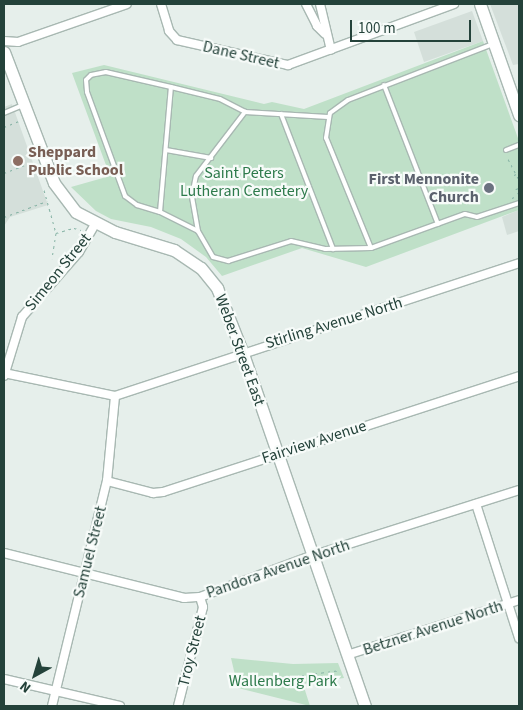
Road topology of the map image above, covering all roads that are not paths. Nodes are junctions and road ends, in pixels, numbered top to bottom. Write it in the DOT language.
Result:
graph roads {
  1 [pos="126,4"];
  2 [pos="161,4"];
  3 [pos="306,4"];
  4 [pos="320,4"];
  5 [pos="454,4"];
  6 [pos="480,4"];
  7 [pos="325,34"];
  8 [pos="4,41"];
  9 [pos="494,43"];
  10 [pos="331,50"];
  11 [pos="4,52"];
  12 [pos="384,85"];
  13 [pos="171,87"];
  14 [pos="24,105"];
  15 [pos="245,112"];
  16 [pos="4,113"];
  17 [pos="281,114"];
  18 [pos="519,115"];
  19 [pos="328,117"];
  20 [pos="519,146"];
  21 [pos="166,150"];
  22 [pos="506,150"];
  23 [pos="211,158"];
  24 [pos="519,202"];
  25 [pos="160,212"];
  26 [pos="95,224"];
  27 [pos="438,224"];
  28 [pos="198,231"];
  29 [pos="371,248"];
  30 [pos="333,249"];
  31 [pos="519,263"];
  32 [pos="242,351"];
  33 [pos="4,374"];
  34 [pos="519,376"];
  35 [pos="114,396"];
  36 [pos="277,453"];
  37 [pos="107,481"];
  38 [pos="519,490"];
  39 [pos="476,504"];
  40 [pos="4,553"];
  41 [pos="312,556"];
  42 [pos="84,572"];
  43 [pos="200,597"];
  44 [pos="519,600"];
  45 [pos="508,604"];
  46 [pos="519,638"];
  47 [pos="347,655"];
  48 [pos="4,679"];
  49 [pos="56,691"];
  50 [pos="52,706"];
  51 [pos="120,706"];
  52 [pos="178,706"];
  53 [pos="365,706"];
  1 -- 8 [label="street"];
  2 -- 10 [label="street, Dane Street"];
  3 -- 7 [label="street"];
  4 -- 7 [label="street"];
  5 -- 10 [label="street, Dane Street"];
  6 -- 9 [label="main road"];
  7 -- 10 [label="street"];
  9 -- 12 [label="lane"];
  9 -- 18 [label="main road"];
  11 -- 14 [label="main road, Weber Street East"];
  12 -- 19 [label="lane"];
  12 -- 27 [label="lane"];
  13 -- 15 [label="lane"];
  13 -- 21 [label="lane"];
  13 -- 25 [label="lane"];
  14 -- 16 [label="lane"];
  14 -- 26 [label="main road, Weber Street East"];
  15 -- 17 [label="lane"];
  15 -- 23 [label="lane"];
  17 -- 19 [label="lane"];
  17 -- 30 [label="lane"];
  19 -- 29 [label="lane"];
  20 -- 22 [label="lane"];
  21 -- 23 [label="lane"];
  21 -- 25 [label="lane"];
  23 -- 28 [label="lane"];
  24 -- 27 [label="lane"];
  25 -- 28 [label="lane"];
  26 -- 32 [label="main road, Weber Street East"];
  26 -- 33 [label="street, Simeon Street"];
  27 -- 29 [label="lane"];
  28 -- 30 [label="lane"];
  29 -- 30 [label="lane"];
  31 -- 32 [label="street, Stirling Avenue North"];
  32 -- 35 [label="street, Stirling Avenue North"];
  32 -- 36 [label="main road, Weber Street East"];
  33 -- 35 [label="street"];
  34 -- 36 [label="street, Fairview Avenue"];
  35 -- 37 [label="street, Samuel Street"];
  36 -- 37 [label="street, Fairview Avenue"];
  36 -- 41 [label="main road, Weber Street East"];
  37 -- 42 [label="street, Samuel Street"];
  38 -- 39 [label="street, Pandora Avenue North"];
  39 -- 41 [label="street, Pandora Avenue North"];
  39 -- 45 [label="street"];
  40 -- 42 [label="street, Pandora Avenue North"];
  41 -- 43 [label="street, Pandora Avenue North"];
  41 -- 47 [label="main road, Weber Street East"];
  42 -- 43 [label="street, Pandora Avenue North"];
  42 -- 49 [label="street, Samuel Street"];
  43 -- 52 [label="street, Troy Street"];
  44 -- 45 [label="street, Betzner Avenue North"];
  45 -- 46 [label="street"];
  45 -- 47 [label="street, Betzner Avenue North"];
  47 -- 53 [label="main road, Weber Street East"];
  48 -- 49 [label="street"];
  49 -- 50 [label="street, Samuel Street"];
  49 -- 51 [label="street"];
}
